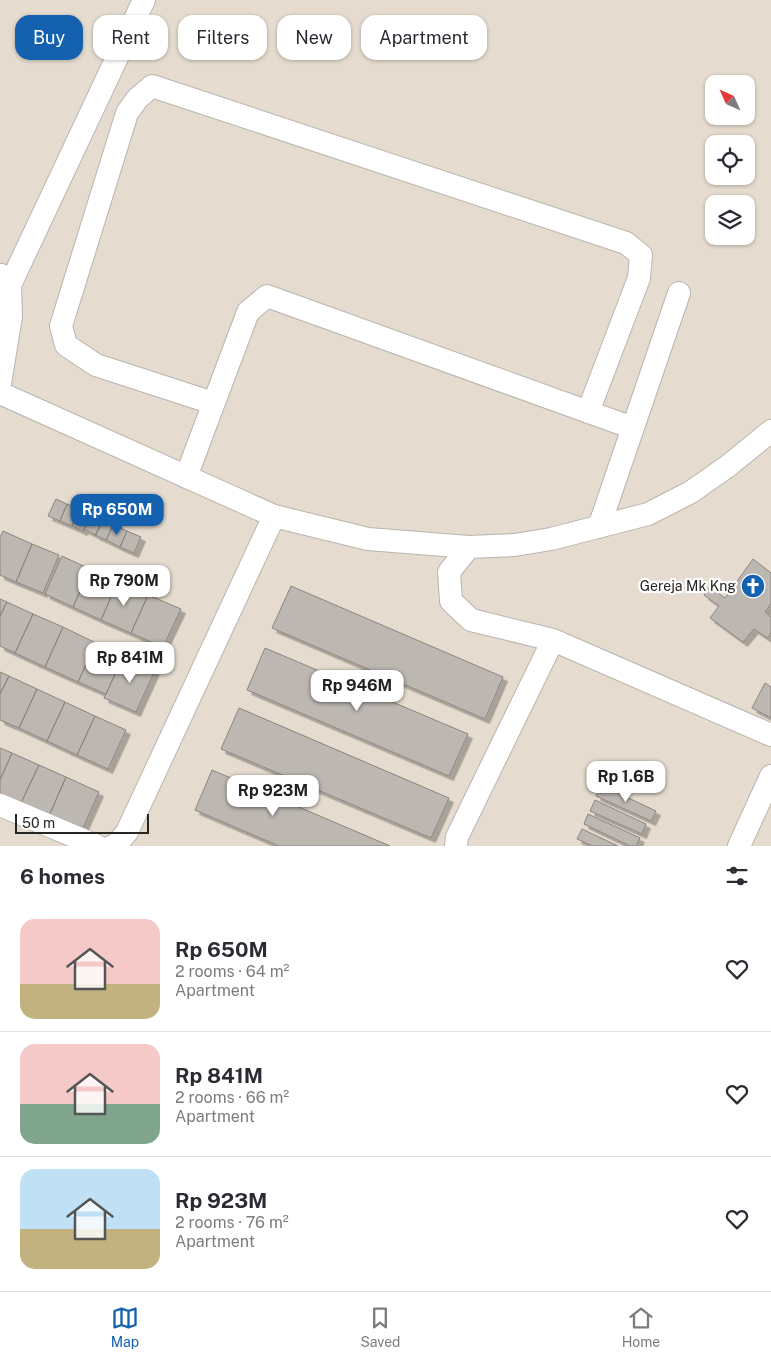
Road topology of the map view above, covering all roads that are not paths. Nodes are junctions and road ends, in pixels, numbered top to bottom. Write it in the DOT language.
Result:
graph roads {
  1 [pos="144,0"];
  2 [pos="5,280"];
  3 [pos="679,293"];
  4 [pos="0,384"];
  5 [pos="0,393"];
  6 [pos="213,404"];
  7 [pos="588,412"];
  8 [pos="633,428"];
  9 [pos="771,431"];
  10 [pos="186,477"];
  11 [pos="274,516"];
  12 [pos="599,528"];
  13 [pos="469,547"];
  14 [pos="554,640"];
  15 [pos="771,735"];
  16 [pos="771,776"];
  17 [pos="0,805"];
  18 [pos="97,846"];
  19 [pos="113,846"];
  20 [pos="456,846"];
  21 [pos="739,846"];
  1 -- 2 [label="street"];
  2 -- 4 [label="street"];
  3 -- 8 [label="street"];
  5 -- 10 [label="street"];
  6 -- 7 [label="street"];
  6 -- 7 [label="street"];
  6 -- 10 [label="street"];
  7 -- 8 [label="street"];
  8 -- 12 [label="street"];
  9 -- 12 [label="street"];
  10 -- 11 [label="street"];
  11 -- 13 [label="street"];
  11 -- 19 [label="street"];
  12 -- 13 [label="street"];
  13 -- 14 [label="street"];
  14 -- 15 [label="street"];
  14 -- 20 [label="street"];
  16 -- 21 [label="street"];
  17 -- 18 [label="street"];
}
